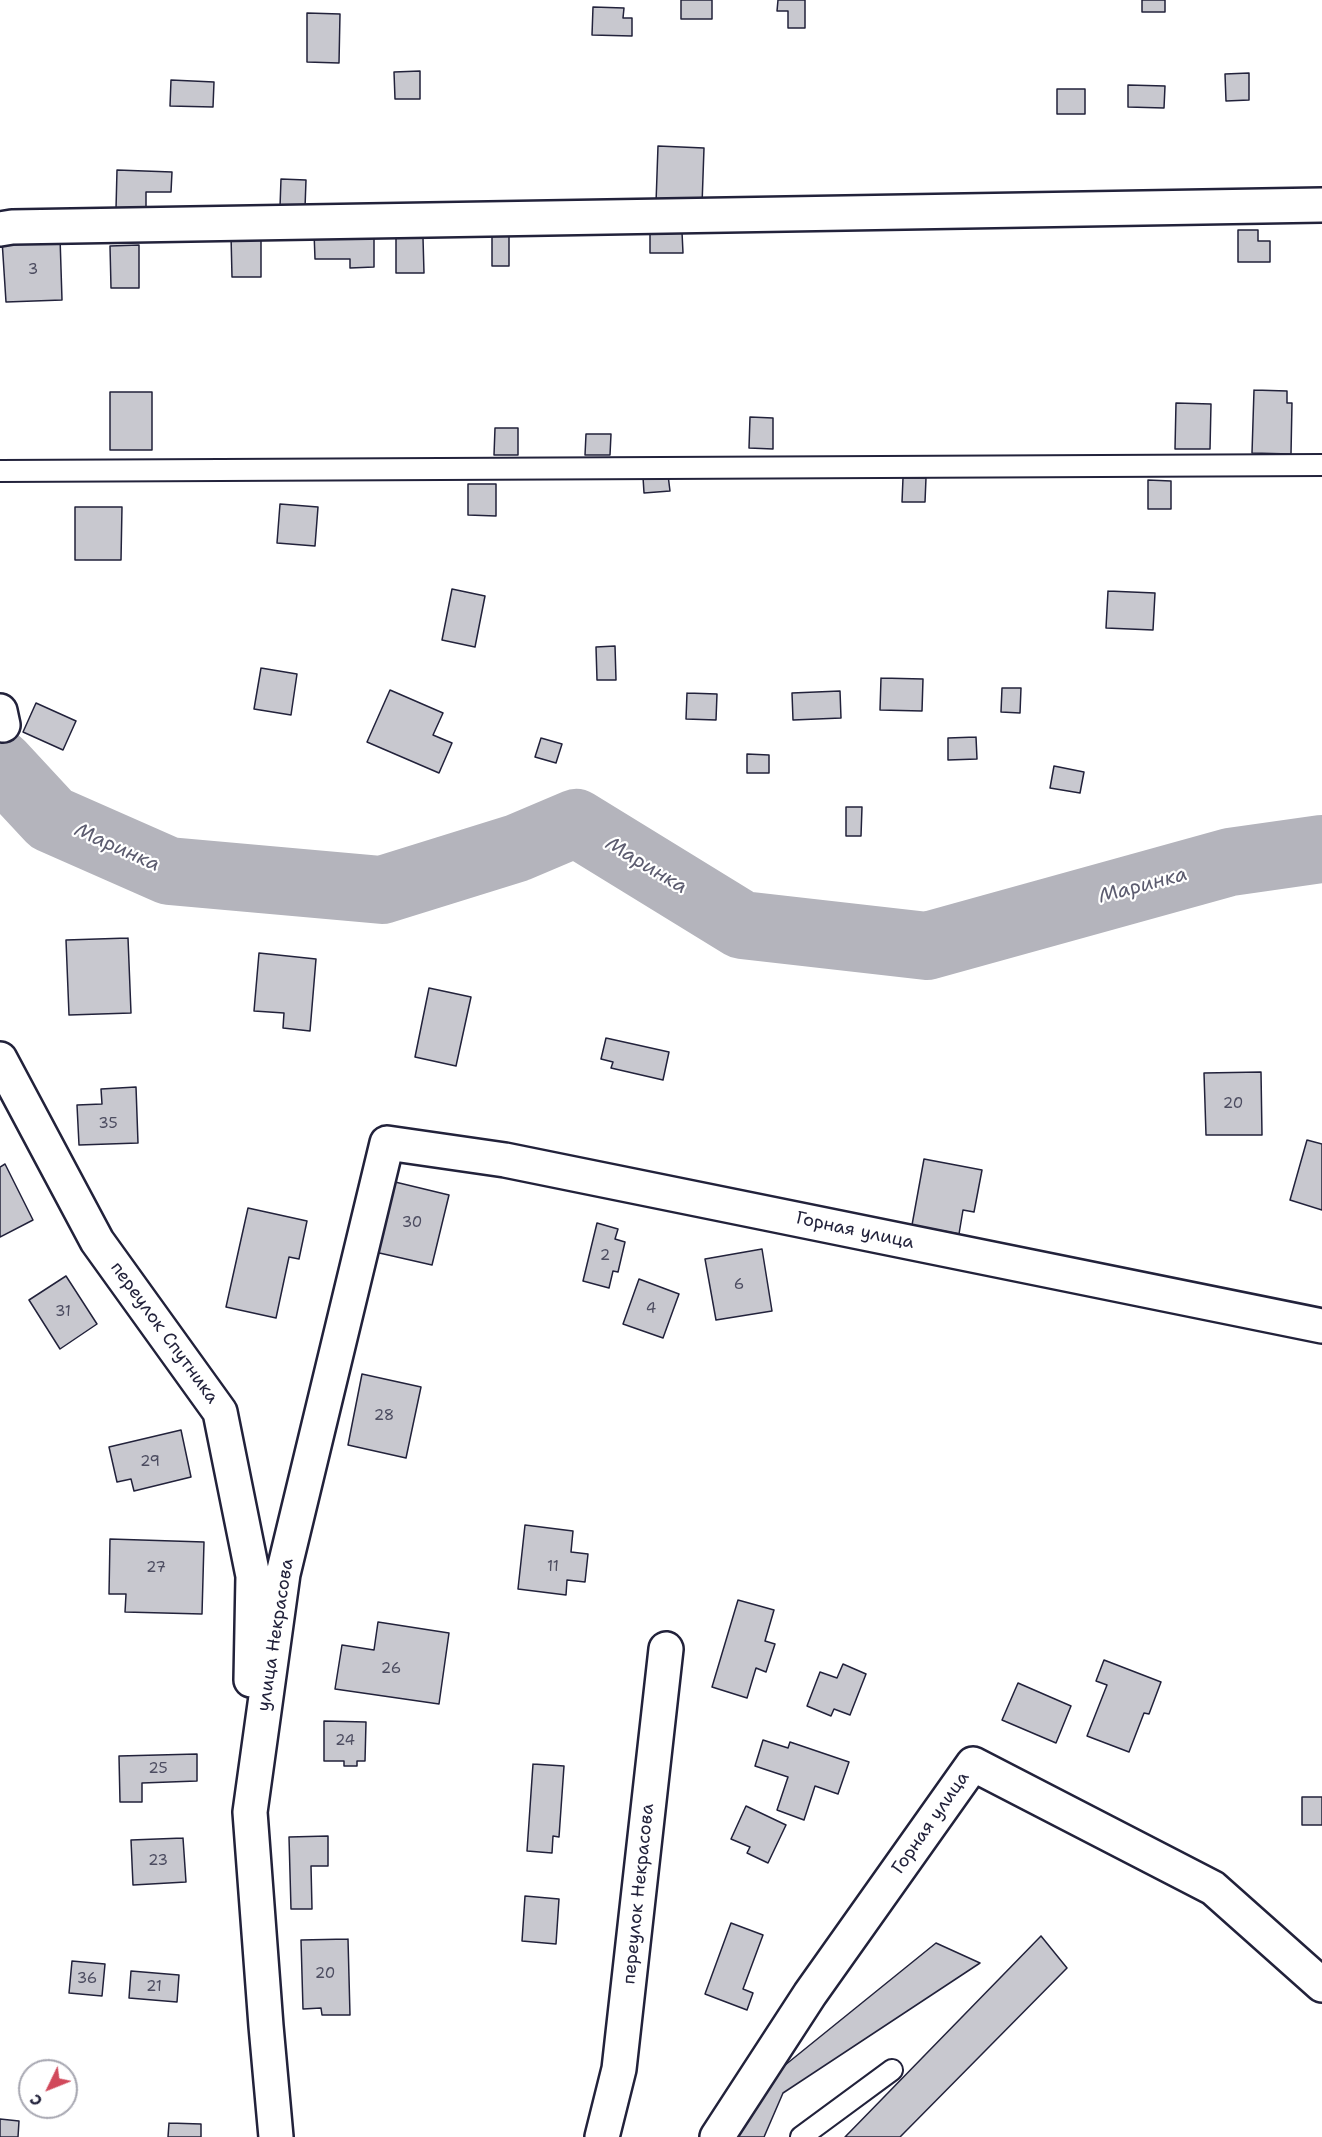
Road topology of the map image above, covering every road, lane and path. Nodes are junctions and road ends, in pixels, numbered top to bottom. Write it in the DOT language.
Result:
graph roads {
  1 [pos="1322,205"];
  2 [pos="0,229"];
  3 [pos="1322,465"];
  4 [pos="0,471"];
  5 [pos="0,1059"];
  6 [pos="387,1143"];
  7 [pos="1322,1326"];
  8 [pos="666,1649"];
  9 [pos="250,1812"];
  10 [pos="1322,1985"];
  11 [pos="892,2070"];
  12 [pos="276,2137"];
  13 [pos="602,2137"];
  14 [pos="717,2137"];
  15 [pos="801,2137"];
  1 -- 2 [label="street"];
  3 -- 4 [label="lane"];
  5 -- 9 [label="street, переулок Спутника"];
  6 -- 7 [label="street, Горная улица"];
  6 -- 9 [label="street, улица Некрасова"];
  8 -- 13 [label="street, переулок Некрасова"];
  9 -- 12 [label="street, улица Некрасова"];
  10 -- 14 [label="street, Горная улица"];
  11 -- 15 [label="lane"];
}
